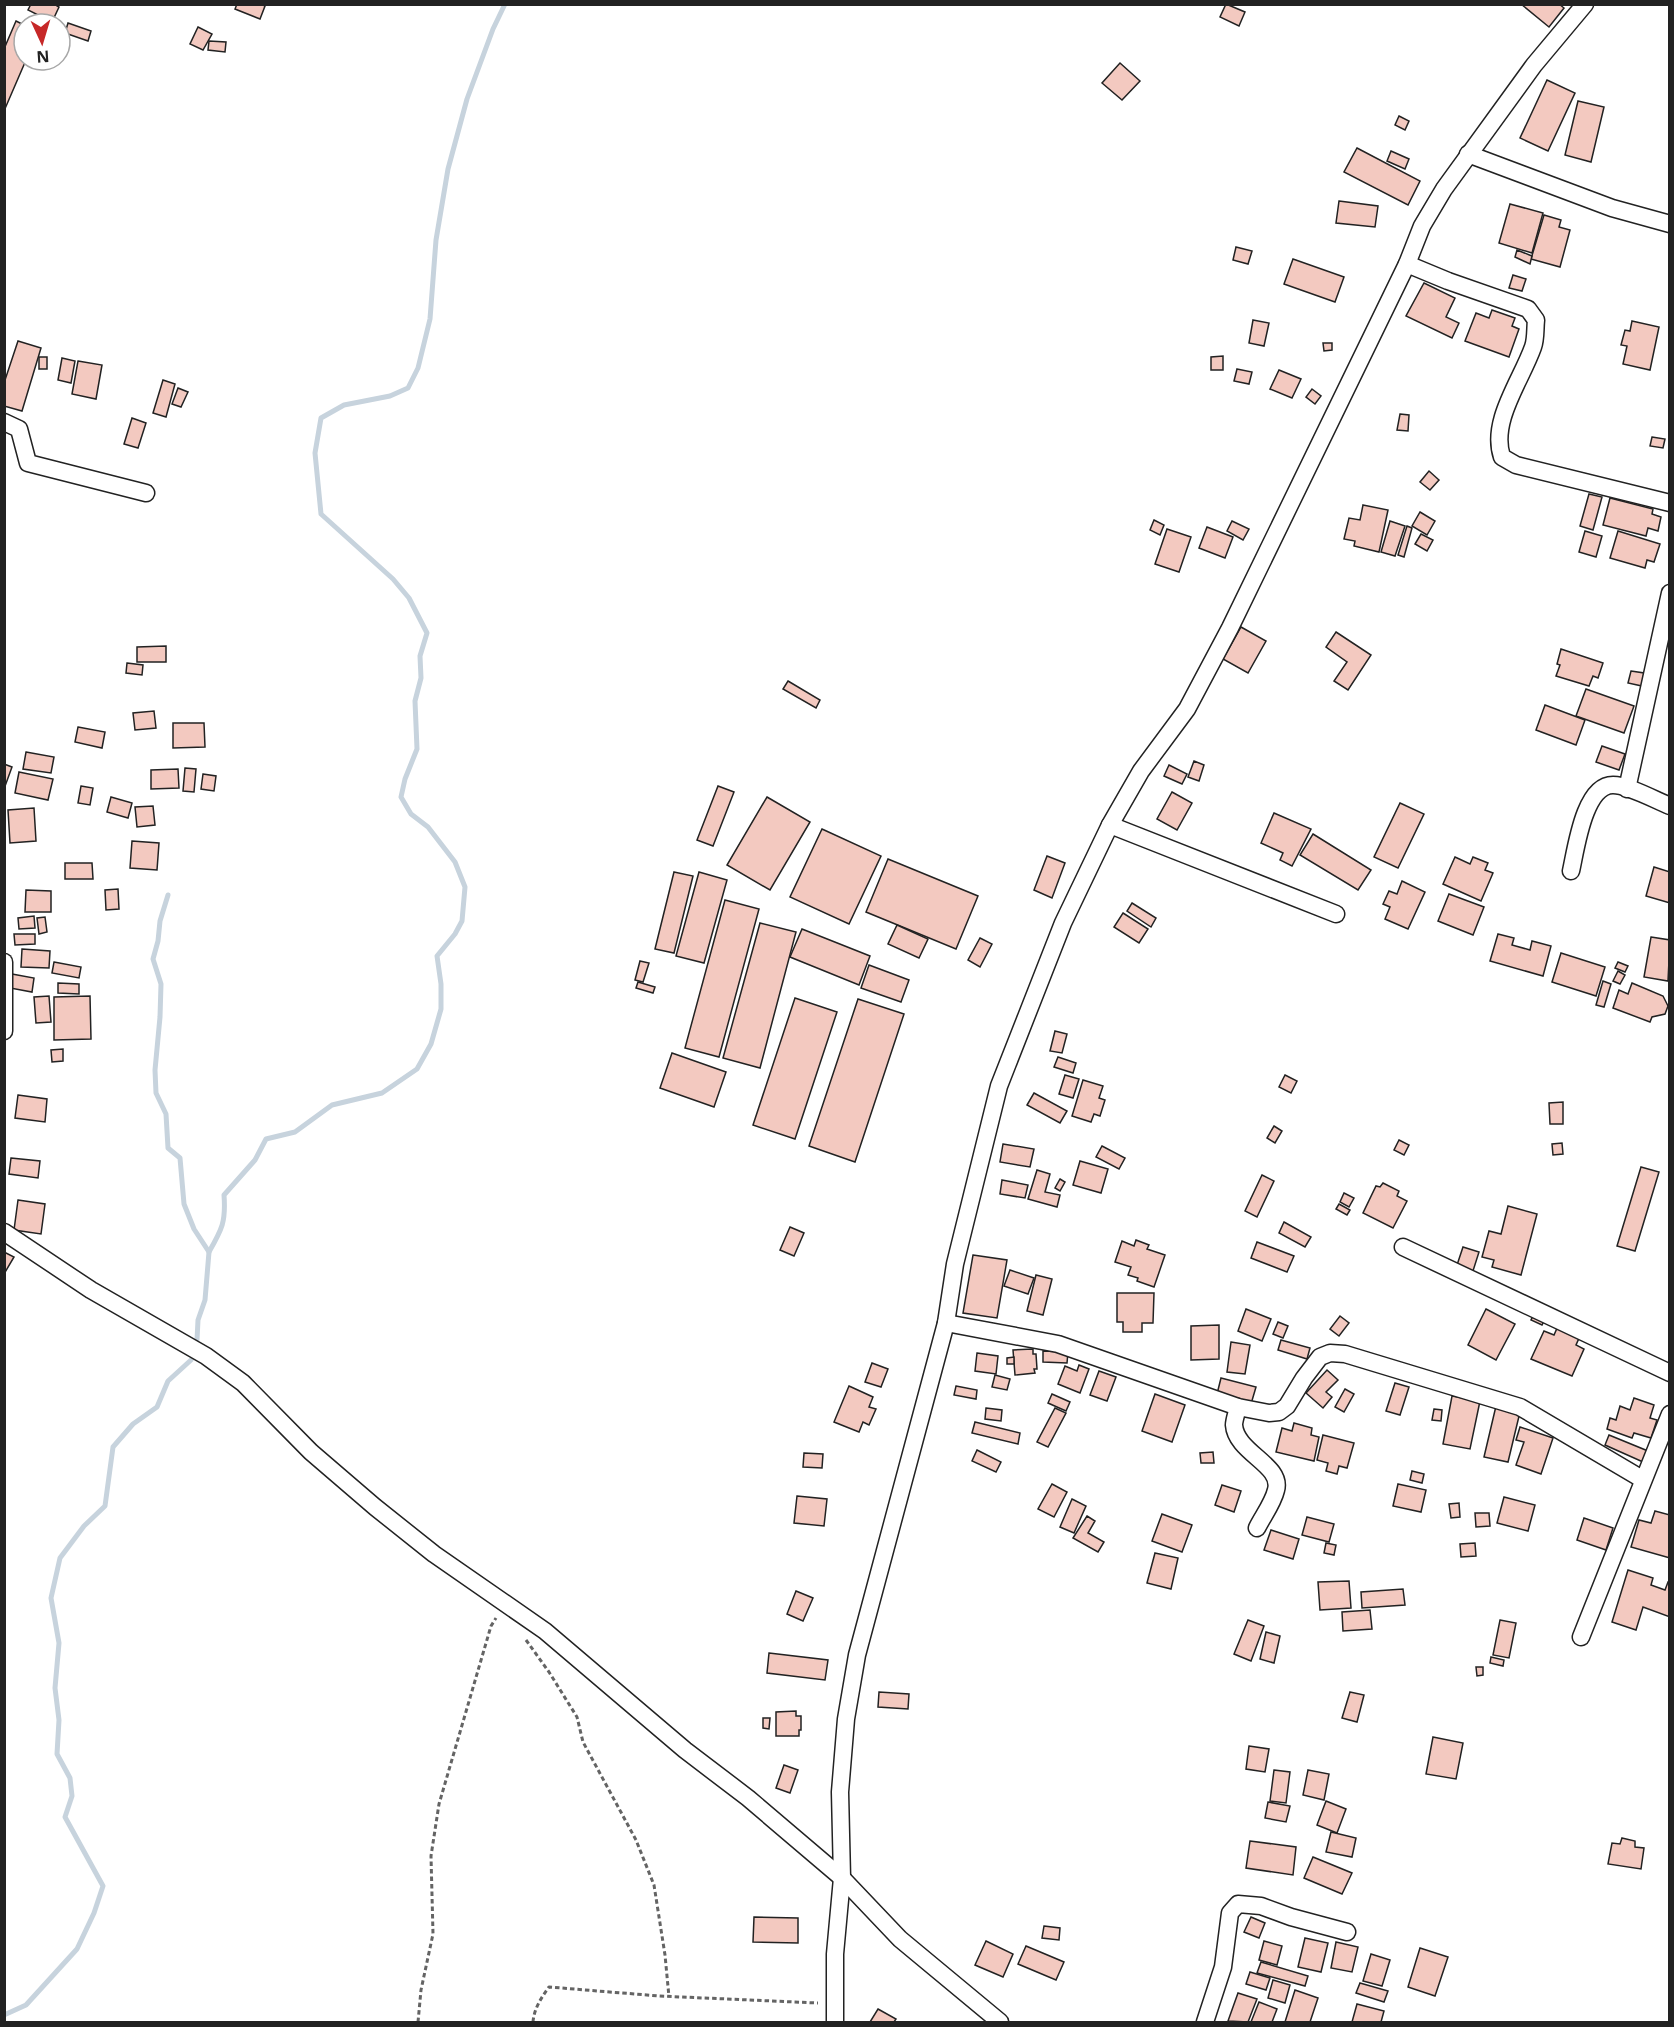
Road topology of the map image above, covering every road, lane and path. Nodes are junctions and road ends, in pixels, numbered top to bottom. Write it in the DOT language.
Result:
graph roads {
  1 [pos="1585,4"];
  2 [pos="1468,154"];
  3 [pos="1670,224"];
  4 [pos="1407,264"];
  5 [pos="4,422"];
  6 [pos="146,493"];
  7 [pos="1670,503"];
  8 [pos="1670,593"];
  9 [pos="1627,789"];
  10 [pos="1670,806"];
  11 [pos="1110,825"];
  12 [pos="1571,871"];
  13 [pos="1336,914"];
  14 [pos="4,962"];
  15 [pos="4,1031"];
  16 [pos="4,1232"];
  17 [pos="1403,1247"];
  18 [pos="946,1323"];
  19 [pos="1670,1373"];
  20 [pos="1238,1407"];
  21 [pos="1670,1414"];
  22 [pos="1642,1479"];
  23 [pos="1257,1528"];
  24 [pos="505,1603"];
  25 [pos="521,1633"];
  26 [pos="1581,1637"];
  27 [pos="842,1878"];
  28 [pos="1347,1932"];
  29 [pos="669,1997"];
  30 [pos="835,2004"];
  31 [pos="418,2022"];
  32 [pos="533,2022"];
  33 [pos="835,2022"];
  34 [pos="1000,2022"];
  35 [pos="1205,2022"];
  1 -- 2 [label="street"];
  2 -- 3 [label="street"];
  2 -- 4 [label="street"];
  4 -- 7 [label="street"];
  4 -- 11 [label="street"];
  5 -- 6 [label="street"];
  8 -- 9 [label="street"];
  9 -- 10 [label="street"];
  9 -- 12 [label="street"];
  11 -- 13 [label="street"];
  11 -- 18 [label="street"];
  14 -- 15 [label="street"];
  16 -- 24 [label="street"];
  17 -- 19 [label="street"];
  18 -- 20 [label="street"];
  18 -- 27 [label="street"];
  20 -- 22 [label="street"];
  20 -- 23 [label="street"];
  21 -- 22 [label="street"];
  22 -- 26 [label="street"];
  24 -- 27 [label="street"];
  24 -- 31 [label="path"];
  25 -- 29 [label="path"];
  27 -- 30 [label="street"];
  27 -- 34 [label="street"];
  28 -- 35 [label="street"];
  29 -- 30 [label="path"];
  29 -- 32 [label="path"];
  30 -- 33 [label="street"];
}
